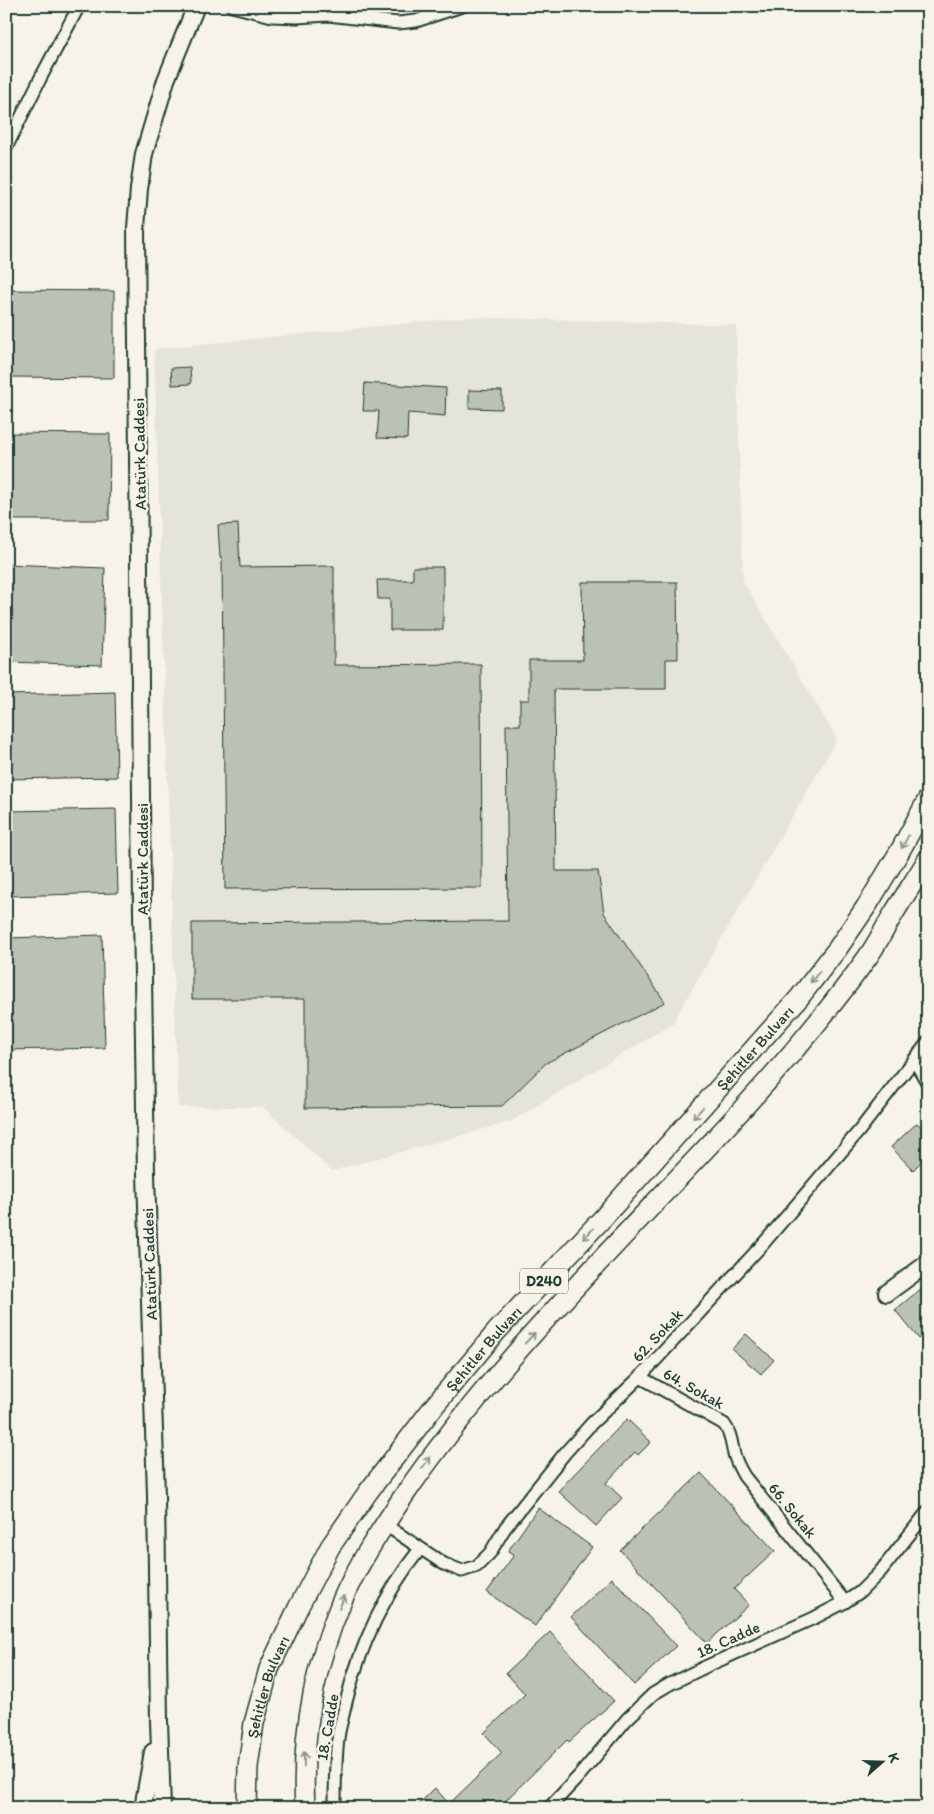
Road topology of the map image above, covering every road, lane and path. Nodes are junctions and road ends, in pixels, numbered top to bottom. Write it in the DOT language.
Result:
graph roads {
  1 [pos="78,6"];
  2 [pos="196,6"];
  3 [pos="232,6"];
  4 [pos="462,6"];
  5 [pos="6,148"];
  6 [pos="928,799"];
  7 [pos="928,859"];
  8 [pos="928,1042"];
  9 [pos="914,1060"];
  10 [pos="928,1084"];
  11 [pos="928,1263"];
  12 [pos="887,1292"];
  13 [pos="640,1377"];
  14 [pos="730,1431"];
  15 [pos="928,1511"];
  16 [pos="384,1524"];
  17 [pos="420,1549"];
  18 [pos="845,1602"];
  19 [pos="159,1721"];
  20 [pos="143,1808"];
  21 [pos="162,1808"];
  22 [pos="247,1808"];
  23 [pos="305,1808"];
  24 [pos="335,1808"];
  25 [pos="549,1808"];
  1 -- 5 [label="street"];
  2 -- 19 [label="main road, Atatürk Caddesi"];
  3 -- 4 [label="street"];
  6 -- 22 [label="main road, Şehitler Bulvarı / D240, one-way"];
  16 -- 7 [label="main road, Şehitler Bulvarı / D240, one-way"];
  8 -- 9 [label="street, 62. Sokak"];
  9 -- 10 [label="street"];
  9 -- 13 [label="street, 62. Sokak"];
  11 -- 12 [label="main road"];
  13 -- 14 [label="street, 64. Sokak"];
  13 -- 17 [label="street, 62. Sokak"];
  14 -- 18 [label="street, 66. Sokak"];
  15 -- 18 [label="street, 18. Cadde"];
  16 -- 17 [label="street, 62. Sokak"];
  23 -- 16 [label="main road, Şehitler Bulvarı / D240, one-way"];
  17 -- 24 [label="street, 18. Cadde"];
  18 -- 25 [label="street, 18. Cadde"];
  19 -- 20 [label="main road, Atatürk Caddesi"];
  19 -- 21 [label="main road, Atatürk Caddesi"];
}
